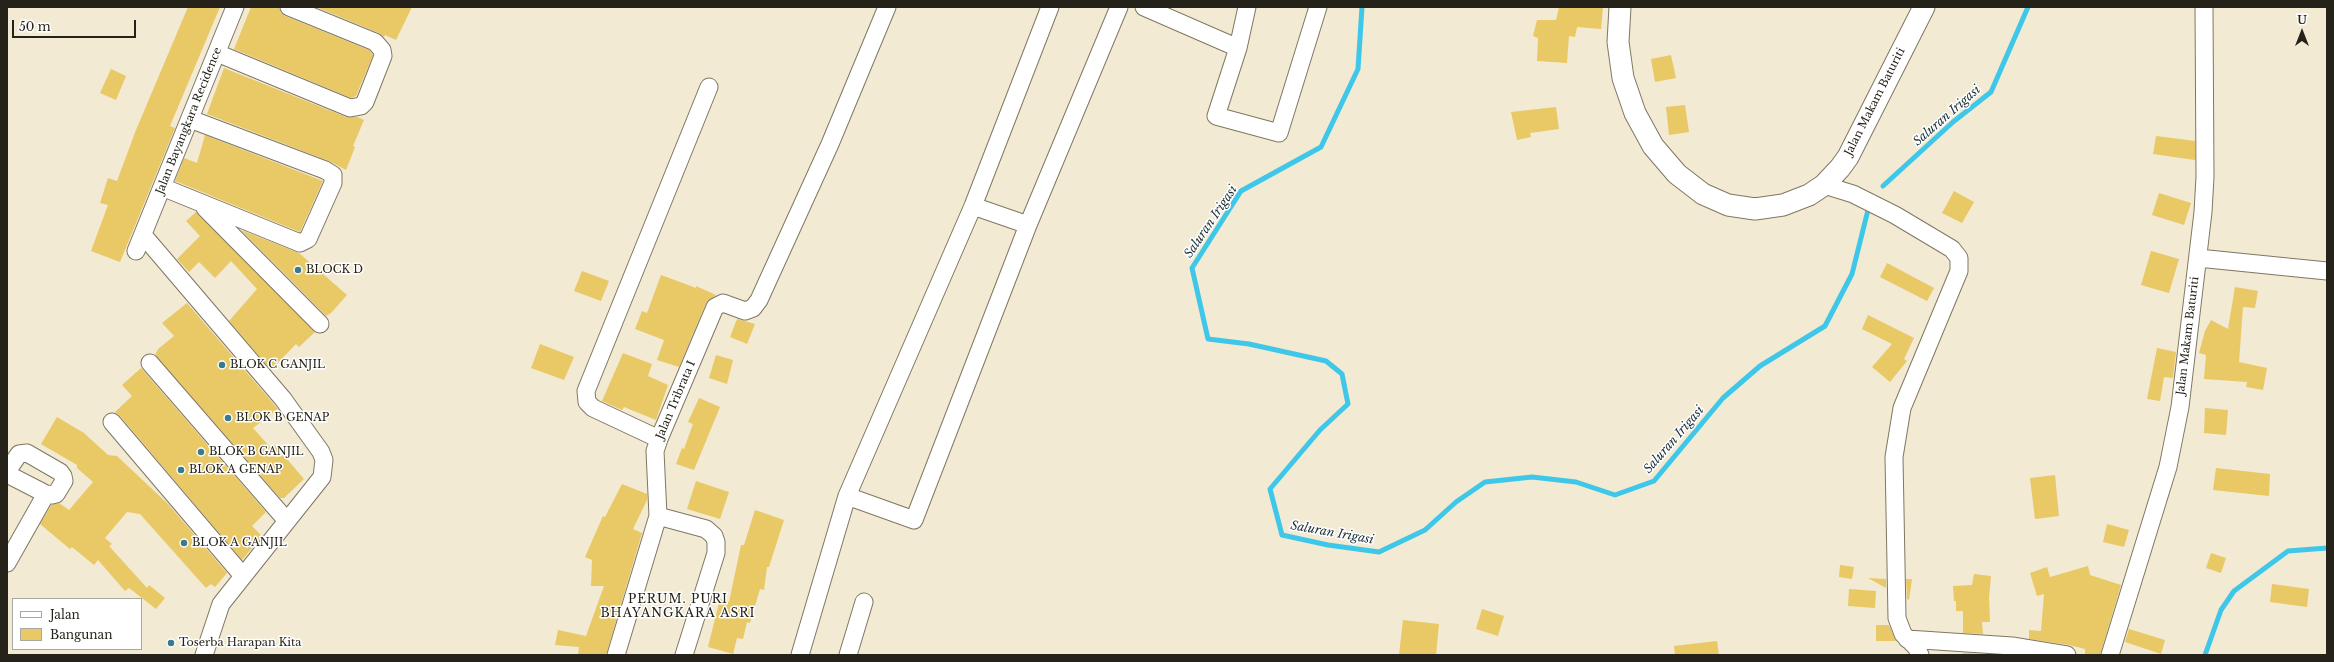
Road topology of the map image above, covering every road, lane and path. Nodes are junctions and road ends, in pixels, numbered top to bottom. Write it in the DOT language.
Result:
graph roads {
  1 [pos="235,7"];
  2 [pos="288,7"];
  3 [pos="887,7"];
  4 [pos="1050,7"];
  5 [pos="1119,7"];
  6 [pos="1144,7"];
  7 [pos="1246,7"];
  8 [pos="1318,7"];
  9 [pos="1620,7"];
  10 [pos="1924,7"];
  11 [pos="2204,7"];
  12 [pos="1238,48"];
  13 [pos="217,53"];
  14 [pos="709,86"];
  15 [pos="190,119"];
  16 [pos="1824,185"];
  17 [pos="162,187"];
  18 [pos="200,203"];
  19 [pos="973,206"];
  20 [pos="1028,225"];
  21 [pos="143,235"];
  22 [pos="136,251"];
  23 [pos="2198,258"];
  24 [pos="2327,271"];
  25 [pos="320,324"];
  26 [pos="150,363"];
  27 [pos="112,422"];
  28 [pos="659,439"];
  29 [pos="46,494"];
  30 [pos="847,496"];
  31 [pos="658,516"];
  32 [pos="287,521"];
  33 [pos="7,563"];
  34 [pos="243,576"];
  35 [pos="864,602"];
  36 [pos="1907,639"];
  37 [pos="204,655"];
  38 [pos="616,655"];
  39 [pos="684,655"];
  40 [pos="800,655"];
  41 [pos="848,655"];
  42 [pos="1920,655"];
  43 [pos="2067,655"];
  44 [pos="2110,655"];
  1 -- 13 [label="street, Jalan Bayangkara Recidence"];
  2 -- 13 [label="street"];
  3 -- 28 [label="street, Jalan Tribrata I"];
  4 -- 19 [label="street"];
  5 -- 20 [label="street"];
  6 -- 12 [label="street"];
  7 -- 12 [label="street"];
  8 -- 12 [label="street"];
  9 -- 16 [label="street, Jalan Makam Baturiti"];
  10 -- 16 [label="street, Jalan Makam Baturiti"];
  11 -- 23 [label="street, Jalan Makam Baturiti"];
  13 -- 15 [label="street, Jalan Bayangkara Recidence"];
  14 -- 28 [label="street"];
  15 -- 17 [label="street, Jalan Bayangkara Recidence"];
  15 -- 18 [label="street"];
  16 -- 36 [label="street"];
  17 -- 18 [label="street"];
  17 -- 21 [label="street, Jalan Bayangkara Recidence"];
  18 -- 25 [label="street"];
  19 -- 20 [label="street"];
  19 -- 30 [label="street"];
  20 -- 30 [label="street"];
  21 -- 22 [label="street, Jalan Bayangkara Recidence"];
  21 -- 32 [label="street"];
  23 -- 24 [label="street"];
  23 -- 44 [label="street, Jalan Makam Baturiti"];
  26 -- 32 [label="street"];
  27 -- 34 [label="street"];
  28 -- 31 [label="street, Jalan Tribrata I"];
  29 -- 33 [label="street"];
  30 -- 40 [label="street"];
  31 -- 38 [label="street, Jalan Tribrata I"];
  31 -- 39 [label="street"];
  32 -- 34 [label="street"];
  34 -- 37 [label="street"];
  35 -- 41 [label="street"];
  36 -- 42 [label="street"];
  36 -- 43 [label="street"];
}
